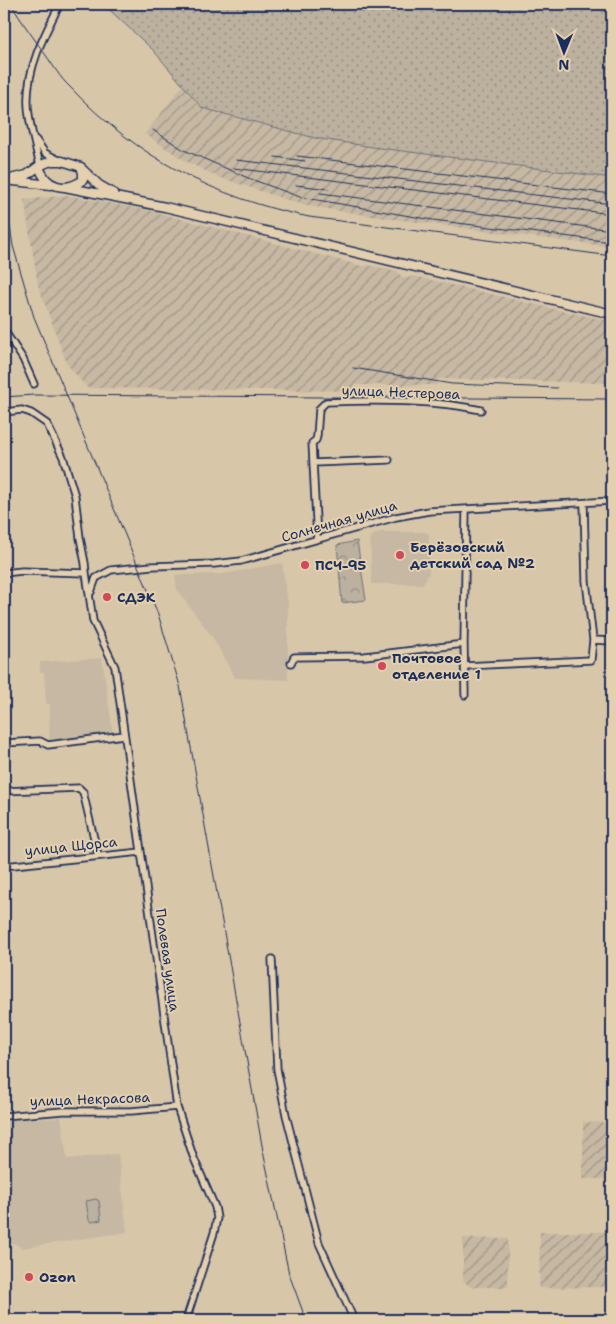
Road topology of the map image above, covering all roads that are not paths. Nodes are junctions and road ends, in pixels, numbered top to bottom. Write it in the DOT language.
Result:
graph roads {
  1 [pos="60,4"];
  2 [pos="32,134"];
  3 [pos="62,161"];
  4 [pos="39,166"];
  5 [pos="81,167"];
  6 [pos="4,180"];
  7 [pos="54,185"];
  8 [pos="65,187"];
  9 [pos="134,200"];
  10 [pos="612,314"];
  11 [pos="4,330"];
  12 [pos="34,384"];
  13 [pos="481,410"];
  14 [pos="4,412"];
  15 [pos="389,460"];
  16 [pos="313,462"];
  17 [pos="612,501"];
  18 [pos="584,504"];
  19 [pos="466,509"];
  20 [pos="317,539"];
  21 [pos="4,573"];
  22 [pos="86,573"];
  23 [pos="90,597"];
  24 [pos="593,640"];
  25 [pos="612,641"];
  26 [pos="464,644"];
  27 [pos="291,663"];
  28 [pos="465,666"];
  29 [pos="466,695"];
  30 [pos="124,735"];
  31 [pos="4,744"];
  32 [pos="4,790"];
  33 [pos="140,852"];
  34 [pos="98,856"];
  35 [pos="4,866"];
  36 [pos="272,960"];
  37 [pos="177,1107"];
  38 [pos="4,1116"];
  39 [pos="186,1320"];
  40 [pos="354,1320"];
  1 -- 2 [label="street"];
  2 -- 3 [label="street"];
  2 -- 4 [label="street"];
  3 -- 4 [label="highway"];
  3 -- 5 [label="highway"];
  4 -- 6 [label="highway"];
  4 -- 7 [label="highway"];
  5 -- 8 [label="highway"];
  5 -- 9 [label="highway"];
  6 -- 7 [label="highway"];
  7 -- 8 [label="highway"];
  8 -- 9 [label="highway"];
  9 -- 10 [label="highway"];
  11 -- 12 [label="street"];
  13 -- 16 [label="street, улица Нестерова"];
  14 -- 22 [label="street, Полевая улица"];
  15 -- 16 [label="street"];
  16 -- 20 [label="street, улица Нестерова"];
  17 -- 18 [label="street, Солнечная улица"];
  18 -- 19 [label="street, Солнечная улица"];
  18 -- 24 [label="street"];
  19 -- 20 [label="street, Солнечная улица"];
  19 -- 26 [label="street"];
  20 -- 23 [label="street, Солнечная улица"];
  21 -- 22 [label="street"];
  22 -- 23 [label="street, Полевая улица"];
  23 -- 30 [label="street, Полевая улица"];
  24 -- 25 [label="street"];
  24 -- 28 [label="street"];
  26 -- 27 [label="street"];
  26 -- 28 [label="street"];
  28 -- 29 [label="street"];
  30 -- 31 [label="street"];
  30 -- 33 [label="street, Полевая улица"];
  32 -- 34 [label="street"];
  33 -- 34 [label="street, улица Щорса"];
  33 -- 37 [label="street, Полевая улица"];
  34 -- 35 [label="street, улица Щорса"];
  36 -- 40 [label="street"];
  37 -- 38 [label="street, улица Некрасова"];
  37 -- 39 [label="street, Полевая улица"];
}
